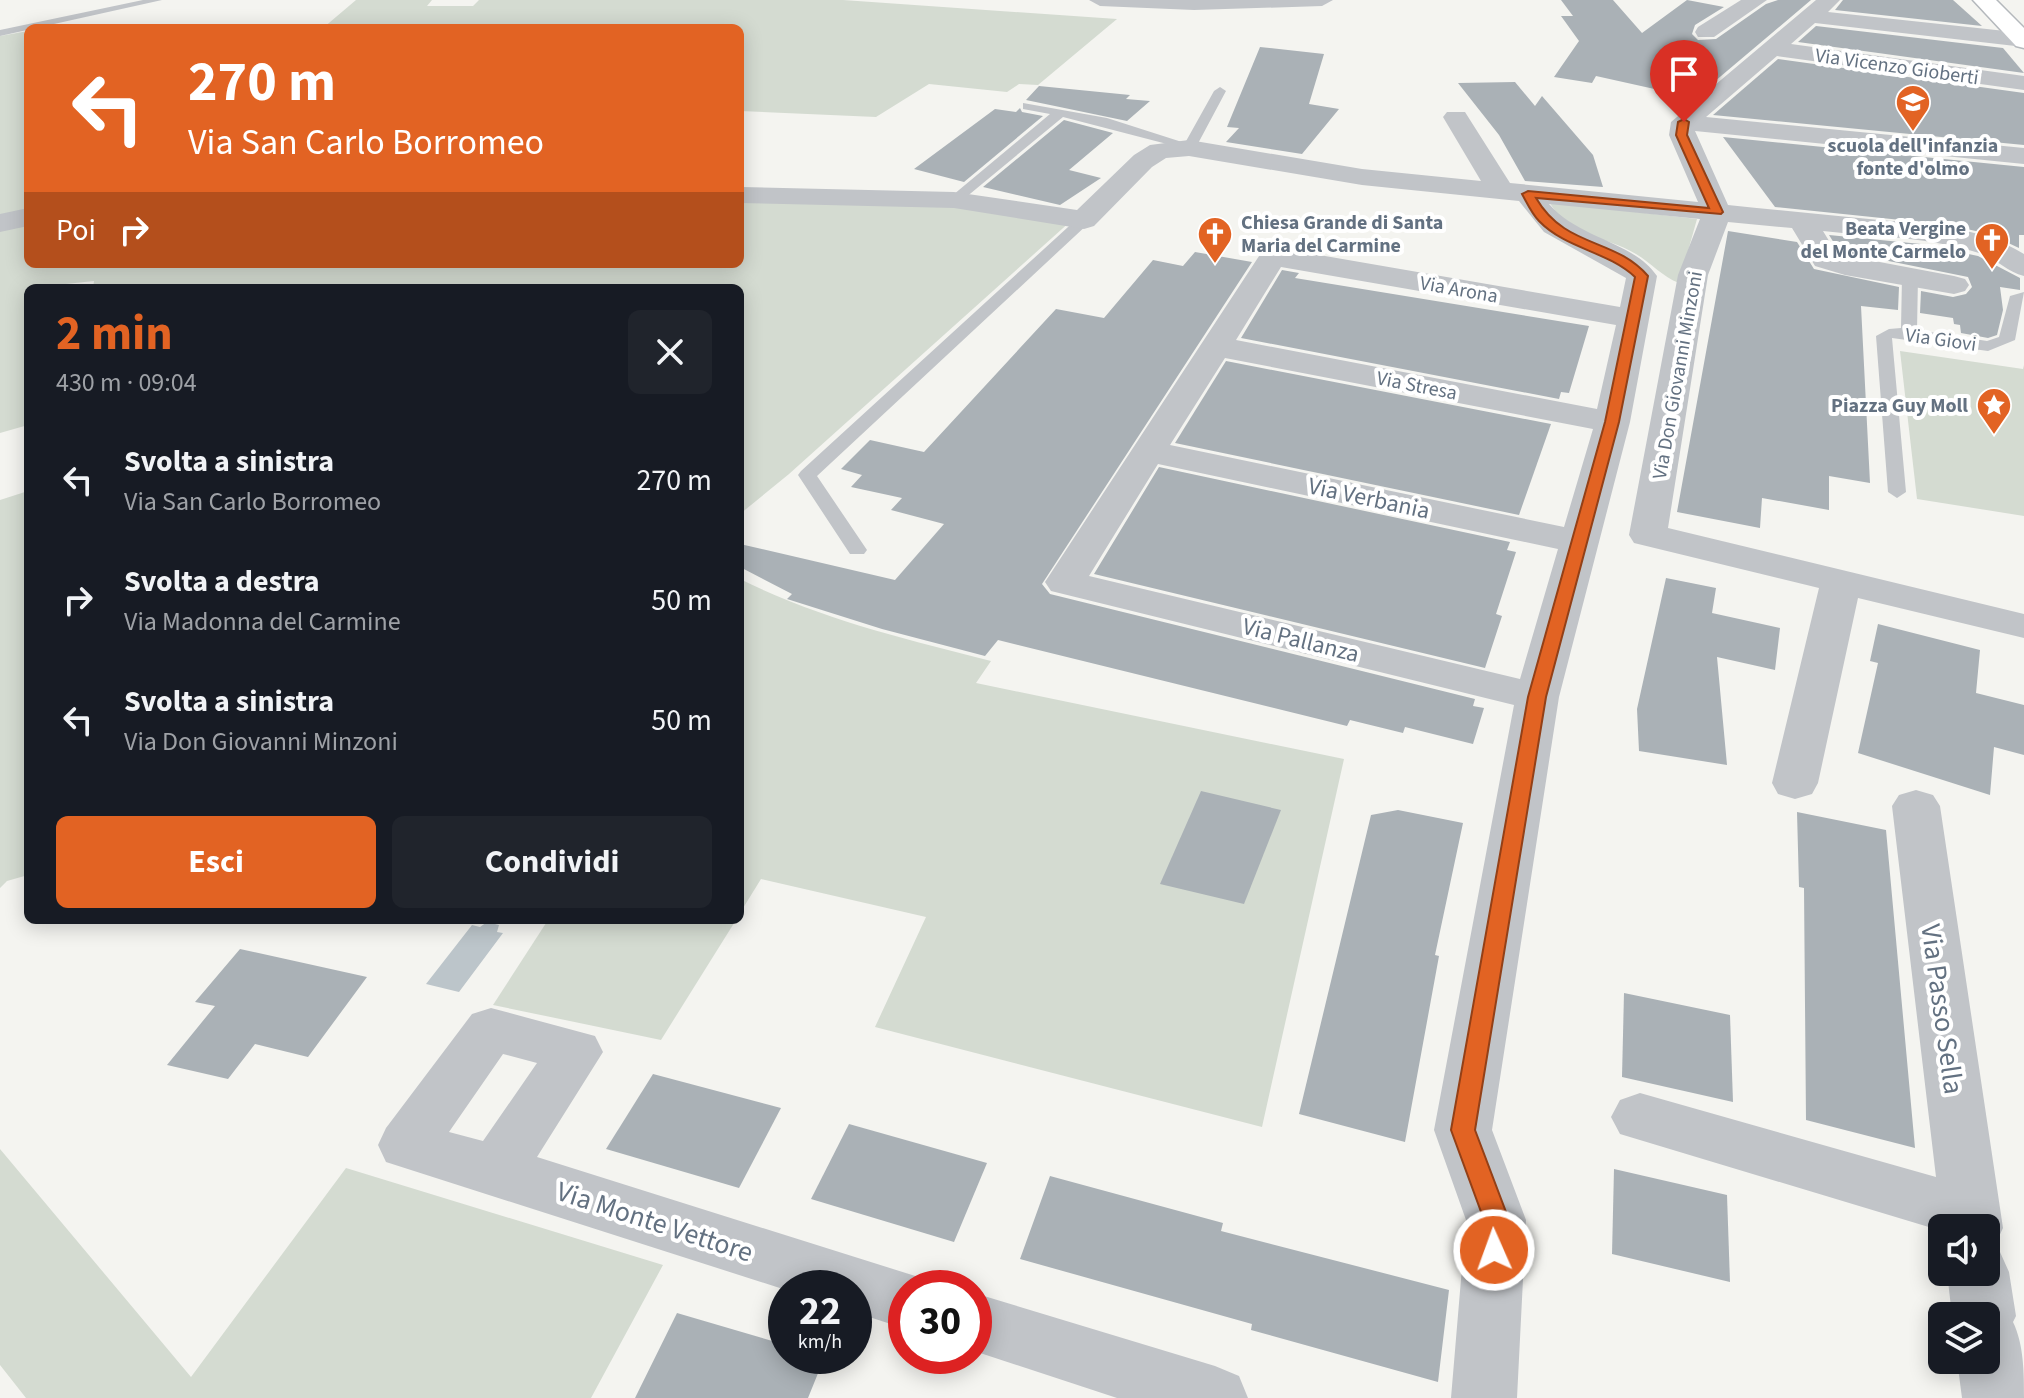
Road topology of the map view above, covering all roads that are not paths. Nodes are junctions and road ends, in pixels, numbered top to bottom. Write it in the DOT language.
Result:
graph roads {
  1 [pos="157,0"];
  2 [pos="1100,0"];
  3 [pos="1322,0"];
  4 [pos="1756,0"];
  5 [pos="1829,0"];
  6 [pos="1984,0"];
  7 [pos="1809,16"];
  8 [pos="48,24"];
  9 [pos="24,29"];
  10 [pos="1706,32"];
  11 [pos="0,33"];
  12 [pos="2023,37"];
  13 [pos="1773,60"];
  14 [pos="2024,83"];
  15 [pos="1220,91"];
  16 [pos="2024,102"];
  17 [pos="1027,106"];
  18 [pos="1061,112"];
  19 [pos="1456,117"];
  20 [pos="1684,122"];
  21 [pos="1189,148"];
  22 [pos="2024,156"];
  23 [pos="1515,193"];
  24 [pos="744,195"];
  25 [pos="954,200"];
  26 [pos="1717,212"];
  27 [pos="24,218"];
  28 [pos="1800,218"];
  29 [pos="1084,220"];
  30 [pos="0,223"];
  31 [pos="2024,247"];
  32 [pos="1994,248"];
  33 [pos="2024,267"];
  34 [pos="1910,277"];
  35 [pos="1954,285"];
  36 [pos="2024,297"];
  37 [pos="1634,319"];
  38 [pos="1909,334"];
  39 [pos="1218,347"];
  40 [pos="1612,422"];
  41 [pos="1152,452"];
  42 [pos="1897,492"];
  43 [pos="1581,542"];
  44 [pos="857,550"];
  45 [pos="1841,582"];
  46 [pos="2024,626"];
  47 [pos="1537,697"];
  48 [pos="1795,783"];
  49 [pos="1916,806"];
  50 [pos="1640,1117"];
  51 [pos="496,1170"];
  52 [pos="1970,1214"];
  53 [pos="1928,1222"];
  54 [pos="888,1294"];
  55 [pos="992,1328"];
  56 [pos="1992,1374"];
  57 [pos="1215,1398"];
  58 [pos="1484,1398"];
  59 [pos="1995,1398"];
  1 -- 8 [label="lane"];
  2 -- 3 [label="street"];
  4 -- 10 [label="street"];
  5 -- 7 [label="street"];
  6 -- 12 [label="main road"];
  7 -- 12 [label="street"];
  7 -- 13 [label="street"];
  9 -- 11 [label="lane"];
  13 -- 14 [label="street, Via Vicenzo Gioberti"];
  13 -- 16 [label="street"];
  13 -- 20 [label="street"];
  15 -- 21 [label="lane"];
  17 -- 18 [label="lane"];
  18 -- 21 [label="lane"];
  18 -- 25 [label="lane"];
  19 -- 23 [label="street"];
  20 -- 22 [label="street"];
  20 -- 26 [label="street"];
  21 -- 23 [label="street"];
  21 -- 29 [label="street"];
  23 -- 26 [label="street"];
  23 -- 37 [label="street"];
  24 -- 25 [label="street"];
  25 -- 29 [label="street"];
  26 -- 28 [label="street"];
  26 -- 45 [label="street, Via Don Giovanni Minzoni"];
  27 -- 30 [label="street"];
  28 -- 32 [label="street"];
  28 -- 34 [label="street"];
  29 -- 44 [label="lane"];
  31 -- 32 [label="street"];
  32 -- 33 [label="street"];
  34 -- 35 [label="street"];
  34 -- 38 [label="lane"];
  36 -- 38 [label="lane, Via Giovi"];
  37 -- 39 [label="street, Via Arona"];
  37 -- 40 [label="street"];
  38 -- 42 [label="lane, Via Giovi"];
  39 -- 40 [label="street, Via Stresa"];
  39 -- 41 [label="street"];
  40 -- 43 [label="street"];
  41 -- 43 [label="street, Via Verbania"];
  41 -- 47 [label="street, Via Pallanza"];
  43 -- 47 [label="street"];
  45 -- 46 [label="street, Via Don Giovanni Minzoni"];
  45 -- 48 [label="street"];
  47 -- 58 [label="street"];
  49 -- 52 [label="street, Via Passo Sella"];
  50 -- 53 [label="street"];
  51 -- 54 [label="street, Via Monte Vettore"];
  55 -- 57 [label="street"];
  56 -- 59 [label="street"];
}
